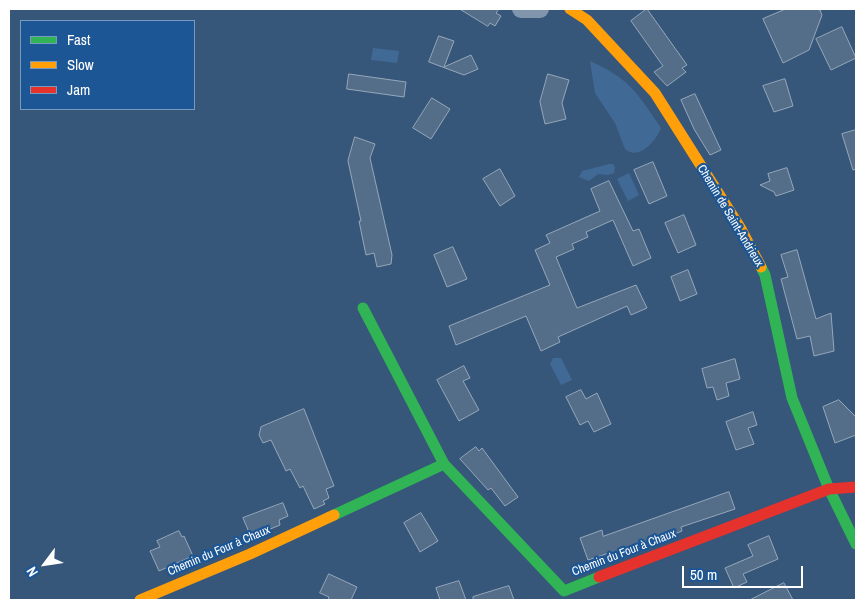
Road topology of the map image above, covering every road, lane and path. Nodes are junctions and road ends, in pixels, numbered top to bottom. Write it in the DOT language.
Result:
graph roads {
  1 [pos="521,9"];
  2 [pos="540,9"];
  3 [pos="570,9"];
  4 [pos="363,308"];
  5 [pos="444,464"];
  6 [pos="856,487"];
  7 [pos="828,489"];
  8 [pos="856,544"];
  9 [pos="140,600"];
  1 -- 2 [label="street"];
  3 -- 7 [label="street, Chemin de Saint-Andrieux"];
  4 -- 5 [label="street, Chemin du Four à Chaux"];
  5 -- 7 [label="street, Chemin du Four à Chaux"];
  5 -- 9 [label="street, Chemin du Four à Chaux"];
  6 -- 7 [label="street"];
  7 -- 8 [label="street, Chemin de Saint-Andrieux"];
}
